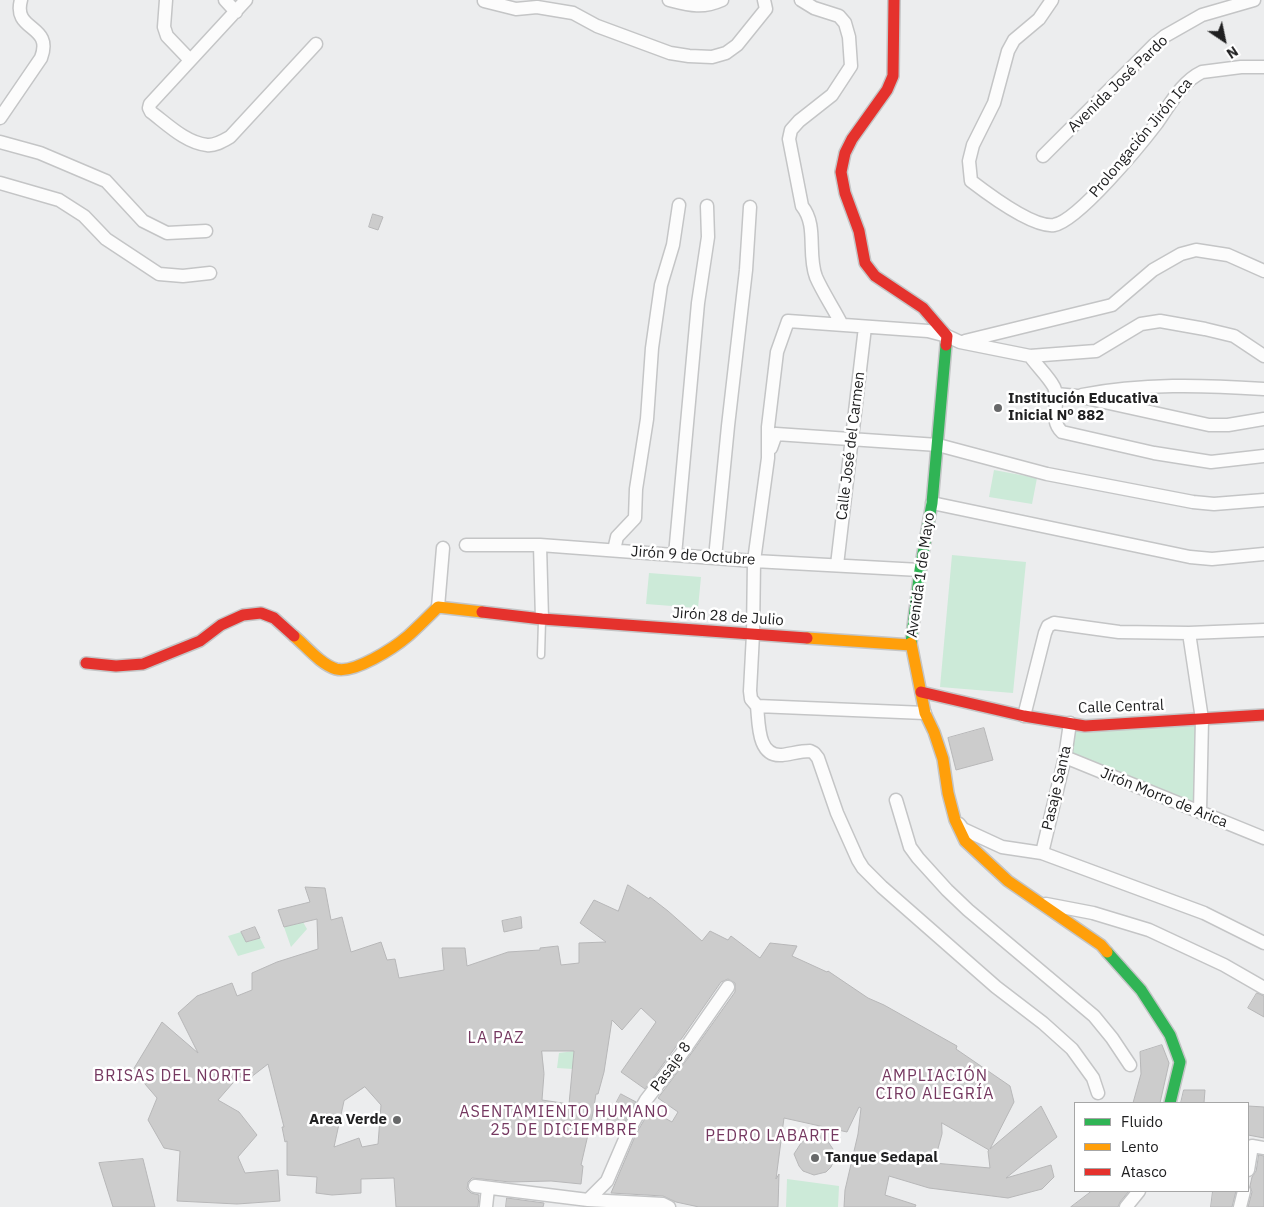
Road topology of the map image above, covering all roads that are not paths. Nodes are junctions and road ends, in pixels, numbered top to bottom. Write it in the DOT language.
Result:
graph roads {
  1 [pos="21,0"];
  2 [pos="166,0"];
  3 [pos="225,0"];
  4 [pos="246,0"];
  5 [pos="669,0"];
  6 [pos="722,0"];
  7 [pos="764,0"];
  8 [pos="800,0"];
  9 [pos="894,0"];
  10 [pos="1052,0"];
  11 [pos="1254,0"];
  12 [pos="484,1"];
  13 [pos="236,12"];
  14 [pos="316,44"];
  15 [pos="190,60"];
  16 [pos="1264,67"];
  17 [pos="0,118"];
  18 [pos="0,142"];
  19 [pos="1043,156"];
  20 [pos="0,183"];
  21 [pos="679,205"];
  22 [pos="707,206"];
  23 [pos="750,208"];
  24 [pos="206,231"];
  25 [pos="1264,271"];
  26 [pos="210,273"];
  27 [pos="842,325"];
  28 [pos="864,327"];
  29 [pos="947,336"];
  30 [pos="960,342"];
  31 [pos="1030,356"];
  32 [pos="1264,356"];
  33 [pos="1264,389"];
  34 [pos="1056,394"];
  35 [pos="1077,396"];
  36 [pos="1264,418"];
  37 [pos="852,439"];
  38 [pos="938,445"];
  39 [pos="1264,456"];
  40 [pos="768,458"];
  41 [pos="1264,500"];
  42 [pos="932,503"];
  43 [pos="540,544"];
  44 [pos="466,545"];
  45 [pos="443,548"];
  46 [pos="614,550"];
  47 [pos="1264,554"];
  48 [pos="675,555"];
  49 [pos="715,558"];
  50 [pos="754,561"];
  51 [pos="837,565"];
  52 [pos="920,570"];
  53 [pos="438,607"];
  54 [pos="542,619"];
  55 [pos="1264,630"];
  56 [pos="1189,633"];
  57 [pos="753,634"];
  58 [pos="911,645"];
  59 [pos="541,655"];
  60 [pos="86,663"];
  61 [pos="921,692"];
  62 [pos="757,706"];
  63 [pos="925,713"];
  64 [pos="1264,715"];
  65 [pos="1024,716"];
  66 [pos="1202,719"];
  67 [pos="1070,723"];
  68 [pos="1065,757"];
  69 [pos="896,800"];
  70 [pos="1200,812"];
  71 [pos="955,820"];
  72 [pos="1264,838"];
  73 [pos="1042,852"];
  74 [pos="1039,902"];
  75 [pos="1264,943"];
  76 [pos="728,986"];
  77 [pos="1264,988"];
  78 [pos="1130,1065"];
  79 [pos="1098,1093"];
  80 [pos="1170,1102"];
  81 [pos="1258,1147"];
  82 [pos="1249,1168"];
  83 [pos="475,1186"];
  84 [pos="488,1188"];
  85 [pos="1138,1192"];
  86 [pos="1244,1192"];
  87 [pos="588,1200"];
  88 [pos="486,1207"];
  89 [pos="669,1207"];
  90 [pos="1126,1207"];
  91 [pos="1240,1207"];
  1 -- 17 [label="street"];
  2 -- 15 [label="street"];
  3 -- 13 [label="street"];
  4 -- 13 [label="street"];
  5 -- 6 [label="street"];
  7 -- 12 [label="street"];
  8 -- 27 [label="street"];
  9 -- 29 [label="street"];
  10 -- 16 [label="street, Prolongación Jirón Ica"];
  11 -- 19 [label="street, Avenida José Pardo"];
  13 -- 15 [label="street"];
  14 -- 15 [label="street"];
  18 -- 24 [label="street"];
  20 -- 26 [label="street"];
  21 -- 46 [label="street"];
  22 -- 48 [label="street"];
  23 -- 49 [label="street"];
  25 -- 30 [label="street"];
  27 -- 28 [label="street"];
  27 -- 40 [label="street"];
  28 -- 29 [label="street"];
  28 -- 37 [label="street, Calle José del Carmen"];
  29 -- 30 [label="street"];
  29 -- 38 [label="street, Avenida 1 de Mayo"];
  30 -- 31 [label="street"];
  31 -- 32 [label="street"];
  31 -- 34 [label="street"];
  33 -- 35 [label="street"];
  34 -- 35 [label="street"];
  34 -- 39 [label="street"];
  35 -- 36 [label="street"];
  37 -- 38 [label="street"];
  37 -- 40 [label="street"];
  37 -- 51 [label="street, Calle José del Carmen"];
  38 -- 41 [label="street"];
  38 -- 42 [label="street, Avenida 1 de Mayo"];
  40 -- 50 [label="street"];
  42 -- 47 [label="street"];
  42 -- 52 [label="street, Avenida 1 de Mayo"];
  43 -- 44 [label="street, Jirón 9 de Octubre"];
  43 -- 46 [label="street, Jirón 9 de Octubre"];
  43 -- 54 [label="street"];
  45 -- 53 [label="street"];
  46 -- 48 [label="street, Jirón 9 de Octubre"];
  48 -- 49 [label="street, Jirón 9 de Octubre"];
  49 -- 50 [label="street, Jirón 9 de Octubre"];
  50 -- 51 [label="street, Jirón 9 de Octubre"];
  50 -- 57 [label="street"];
  51 -- 52 [label="street, Jirón 9 de Octubre"];
  52 -- 58 [label="street, Avenida 1 de Mayo"];
  53 -- 54 [label="street, Jirón 28 de Julio"];
  53 -- 60 [label="street"];
  54 -- 57 [label="street, Jirón 28 de Julio"];
  54 -- 59 [label="lane"];
  55 -- 56 [label="street"];
  56 -- 65 [label="street"];
  56 -- 66 [label="street"];
  57 -- 58 [label="street, Jirón 28 de Julio"];
  57 -- 62 [label="street"];
  58 -- 61 [label="street, Avenida 1 de Mayo"];
  61 -- 63 [label="street, Avenida 1 de Mayo"];
  61 -- 65 [label="street, Calle Central"];
  62 -- 63 [label="street"];
  62 -- 79 [label="street"];
  63 -- 71 [label="street, Avenida 1 de Mayo"];
  64 -- 66 [label="street, Calle Central"];
  65 -- 67 [label="street, Calle Central"];
  66 -- 67 [label="street, Calle Central"];
  66 -- 70 [label="street"];
  67 -- 68 [label="street, Pasaje Santa"];
  68 -- 70 [label="street, Jirón Morro de Arica"];
  68 -- 73 [label="street, Pasaje Santa"];
  69 -- 78 [label="street"];
  70 -- 72 [label="street, Jirón Morro de Arica"];
  71 -- 73 [label="street"];
  71 -- 74 [label="street, Avenida 1 de Mayo"];
  73 -- 75 [label="street"];
  74 -- 77 [label="street"];
  74 -- 80 [label="street, Avenida 1 de Mayo"];
  76 -- 87 [label="street, Pasaje 8"];
  81 -- 82 [label="street"];
  83 -- 84 [label="street"];
  84 -- 87 [label="street"];
  84 -- 88 [label="street"];
  85 -- 90 [label="street"];
  86 -- 91 [label="street"];
  87 -- 89 [label="street"];
}
